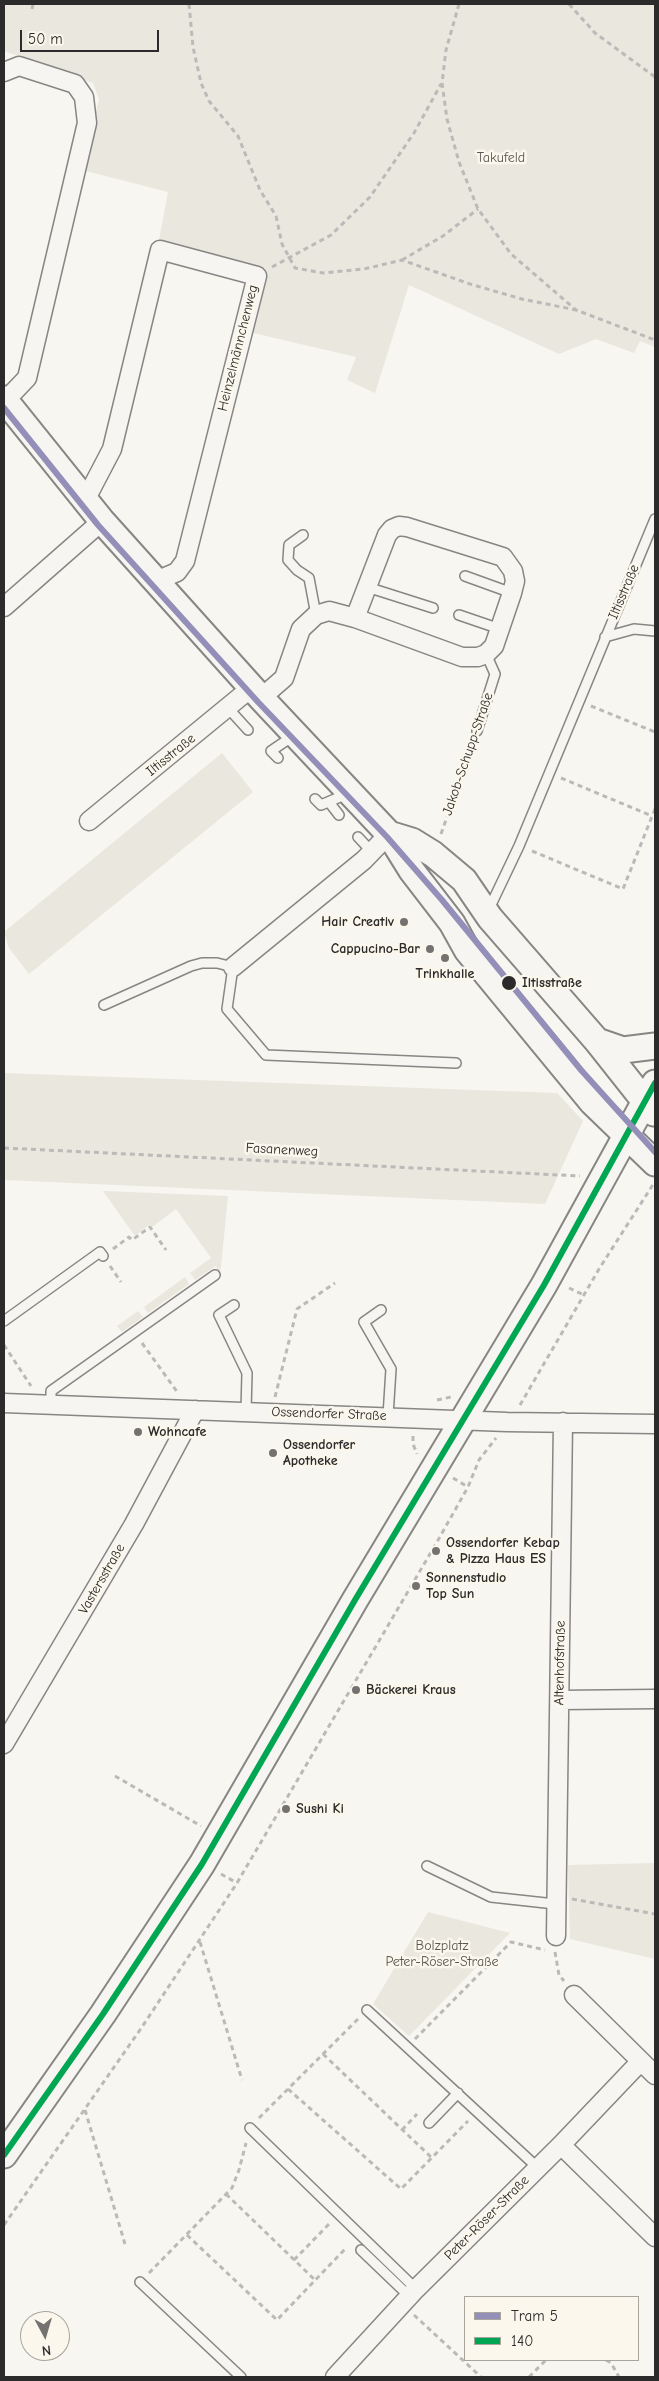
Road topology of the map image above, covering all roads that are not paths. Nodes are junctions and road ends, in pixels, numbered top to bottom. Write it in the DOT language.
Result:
graph roads {
  1 [pos="4,72"];
  2 [pos="5,400"];
  3 [pos="84,498"];
  4 [pos="655,519"];
  5 [pos="102,521"];
  6 [pos="303,535"];
  7 [pos="465,576"];
  8 [pos="156,581"];
  9 [pos="367,587"];
  10 [pos="512,593"];
  11 [pos="4,607"];
  12 [pos="433,608"];
  13 [pos="316,615"];
  14 [pos="460,615"];
  15 [pos="355,618"];
  16 [pos="500,628"];
  17 [pos="655,631"];
  18 [pos="605,637"];
  19 [pos="486,654"];
  20 [pos="256,693"];
  21 [pos="228,708"];
  22 [pos="248,730"];
  23 [pos="477,730"];
  24 [pos="295,734"];
  25 [pos="272,752"];
  26 [pos="340,797"];
  27 [pos="315,799"];
  28 [pos="339,815"];
  29 [pos="89,821"];
  30 [pos="389,834"];
  31 [pos="358,838"];
  32 [pos="372,852"];
  33 [pos="486,914"];
  34 [pos="234,967"];
  35 [pos="104,1005"];
  36 [pos="597,1041"];
  37 [pos="655,1046"];
  38 [pos="456,1063"];
  39 [pos="652,1099"];
  40 [pos="592,1102"];
  41 [pos="627,1136"];
  42 [pos="655,1163"];
  43 [pos="589,1185"];
  44 [pos="103,1256"];
  45 [pos="215,1275"];
  46 [pos="234,1305"];
  47 [pos="381,1310"];
  48 [pos="4,1321"];
  49 [pos="4,1402"];
  50 [pos="51,1404"];
  51 [pos="188,1409"];
  52 [pos="246,1411"];
  53 [pos="388,1416"];
  54 [pos="463,1420"];
  55 [pos="563,1422"];
  56 [pos="655,1424"];
  57 [pos="655,1699"];
  58 [pos="560,1700"];
  59 [pos="4,1744"];
  60 [pos="426,1866"];
  61 [pos="555,1900"];
  62 [pos="555,1944"];
  63 [pos="574,1995"];
  64 [pos="367,2010"];
  65 [pos="641,2061"];
  66 [pos="655,2074"];
  67 [pos="458,2093"];
  68 [pos="429,2123"];
  69 [pos="250,2128"];
  70 [pos="560,2145"];
  71 [pos="4,2155"];
  72 [pos="538,2168"];
  73 [pos="655,2237"];
  74 [pos="361,2250"];
  75 [pos="140,2282"];
  76 [pos="409,2296"];
  77 [pos="241,2377"];
  78 [pos="335,2377"];
  1 -- 2 [label="street"];
  2 -- 3 [label="street"];
  3 -- 5 [label="street"];
  3 -- 8 [label="street, Heinzelmännchenweg"];
  4 -- 18 [label="lane, Iltisstraße"];
  5 -- 8 [label="street"];
  5 -- 11 [label="street"];
  6 -- 13 [label="lane"];
  7 -- 10 [label="lane"];
  8 -- 20 [label="street"];
  9 -- 10 [label="street"];
  9 -- 12 [label="lane"];
  9 -- 15 [label="street"];
  10 -- 16 [label="street"];
  13 -- 15 [label="street"];
  13 -- 20 [label="street"];
  14 -- 16 [label="lane"];
  15 -- 19 [label="street"];
  16 -- 19 [label="street"];
  17 -- 18 [label="lane, Iltisstraße"];
  18 -- 33 [label="lane, Iltisstraße"];
  19 -- 23 [label="lane, Jakob-Schupp-Straße"];
  20 -- 21 [label="street, Iltisstraße"];
  20 -- 24 [label="street"];
  21 -- 22 [label="lane"];
  21 -- 29 [label="street, Iltisstraße"];
  24 -- 25 [label="lane"];
  24 -- 26 [label="street"];
  26 -- 27 [label="lane"];
  26 -- 28 [label="lane"];
  26 -- 30 [label="street"];
  30 -- 32 [label="street"];
  30 -- 33 [label="street"];
  30 -- 40 [label="street"];
  31 -- 32 [label="lane"];
  32 -- 34 [label="street"];
  33 -- 36 [label="street"];
  34 -- 35 [label="lane"];
  34 -- 38 [label="lane"];
  36 -- 37 [label="street"];
  36 -- 39 [label="street"];
  39 -- 41 [label="street"];
  40 -- 41 [label="street"];
  40 -- 43 [label="street"];
  41 -- 42 [label="street"];
  41 -- 43 [label="street"];
  43 -- 54 [label="street"];
  44 -- 48 [label="lane"];
  45 -- 50 [label="lane"];
  46 -- 52 [label="lane"];
  47 -- 53 [label="lane"];
  49 -- 50 [label="street, Ossendorfer Straße"];
  50 -- 51 [label="street, Ossendorfer Straße"];
  51 -- 52 [label="street, Ossendorfer Straße"];
  51 -- 59 [label="street, Vastersstraße"];
  52 -- 53 [label="street, Ossendorfer Straße"];
  53 -- 54 [label="street, Ossendorfer Straße"];
  54 -- 55 [label="street, Ossendorfer Straße"];
  54 -- 71 [label="street"];
  55 -- 56 [label="street, Ossendorfer Straße"];
  55 -- 58 [label="street, Altenhofstraße"];
  57 -- 58 [label="street"];
  58 -- 61 [label="street, Altenhofstraße"];
  60 -- 61 [label="lane"];
  61 -- 62 [label="street, Altenhofstraße"];
  63 -- 65 [label="street"];
  64 -- 67 [label="lane"];
  65 -- 66 [label="street"];
  65 -- 70 [label="street, Peter-Röser-Straße"];
  67 -- 68 [label="lane"];
  67 -- 72 [label="lane"];
  69 -- 76 [label="lane"];
  70 -- 72 [label="street, Peter-Röser-Straße"];
  70 -- 73 [label="street"];
  72 -- 76 [label="street, Peter-Röser-Straße"];
  74 -- 76 [label="lane"];
  75 -- 77 [label="lane"];
  76 -- 78 [label="street, Peter-Röser-Straße"];
}
